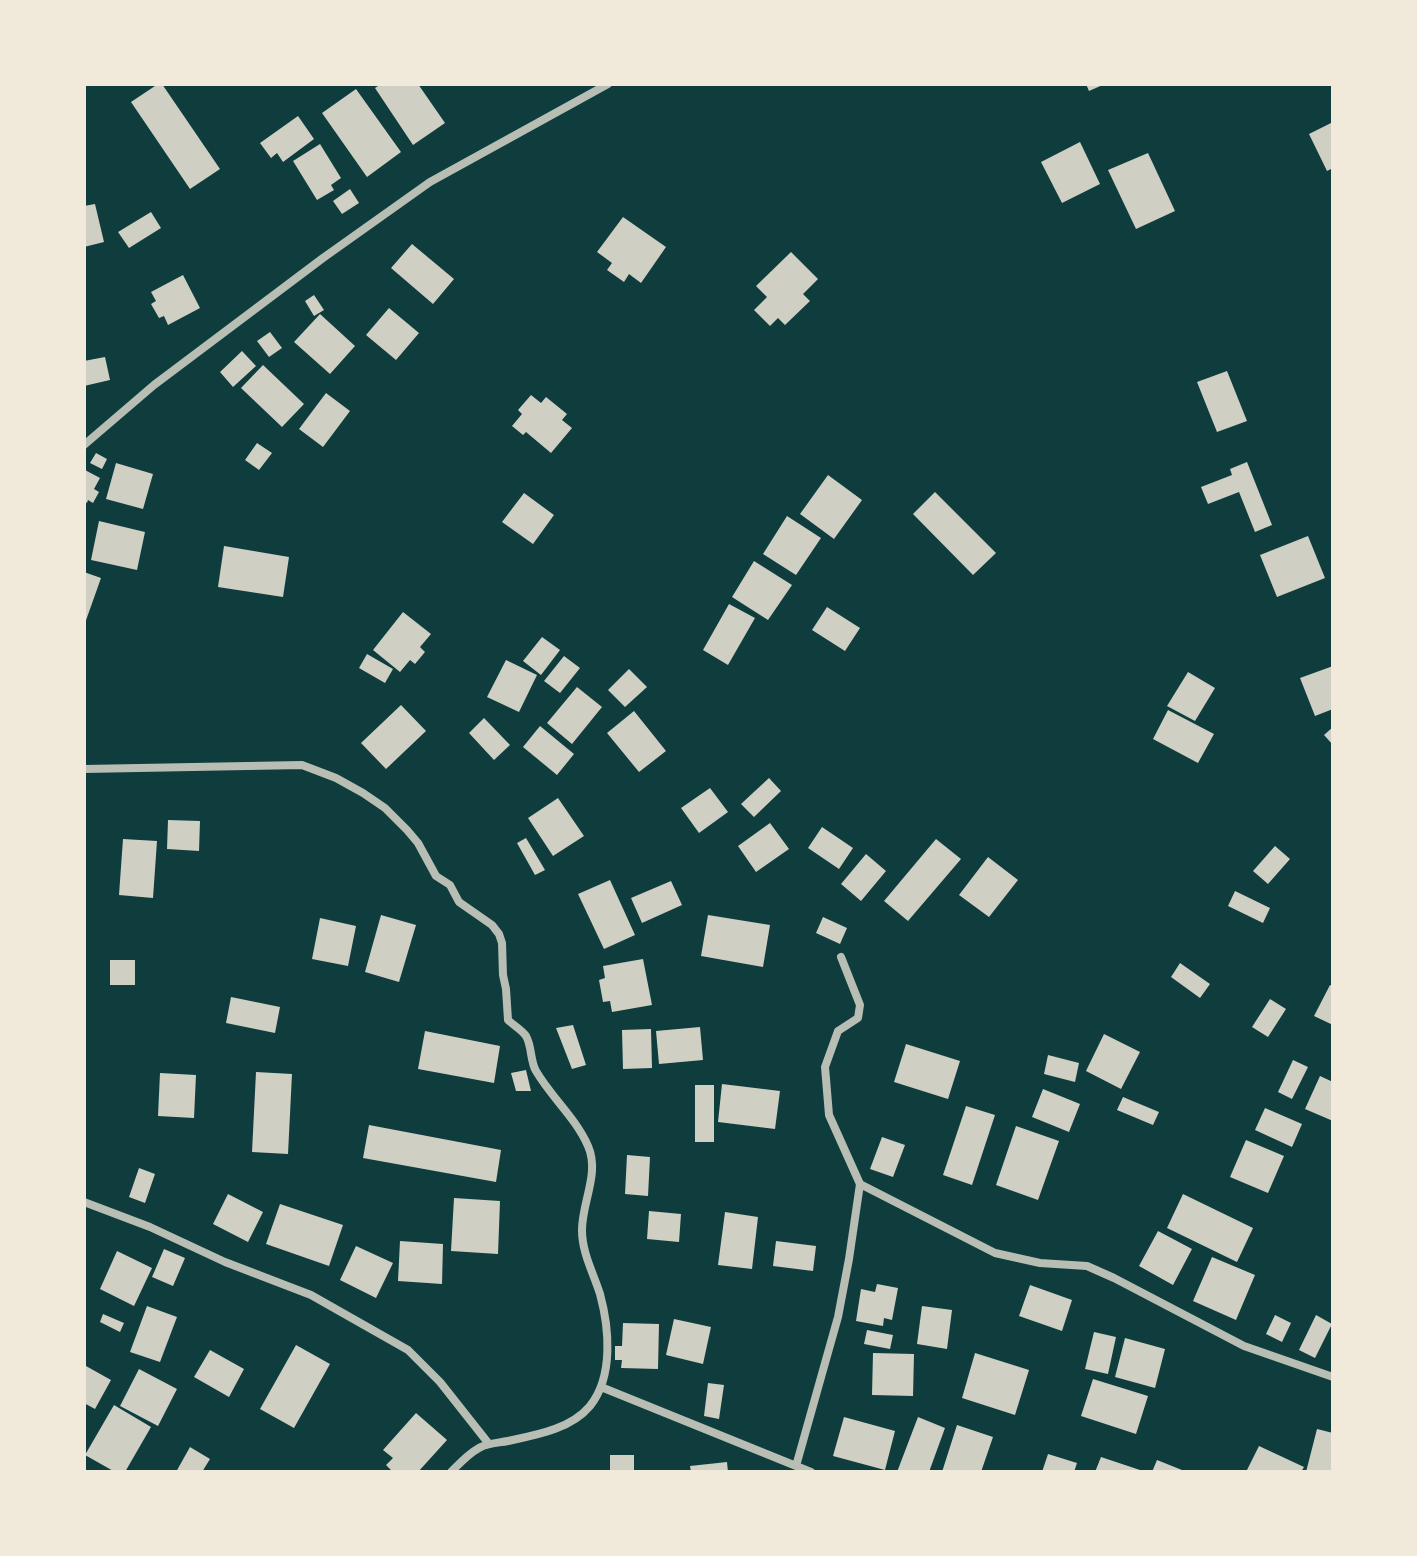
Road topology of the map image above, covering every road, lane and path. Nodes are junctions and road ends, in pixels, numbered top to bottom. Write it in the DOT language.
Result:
graph roads {
  1 [pos="608,84"];
  2 [pos="84,445"];
  3 [pos="84,769"];
  4 [pos="841,957"];
  5 [pos="860,1184"];
  6 [pos="84,1202"];
  7 [pos="1333,1377"];
  8 [pos="601,1387"];
  9 [pos="489,1444"];
  10 [pos="796,1466"];
  11 [pos="451,1472"];
  12 [pos="811,1472"];
  1 -- 2 [label="street"];
  3 -- 8 [label="street"];
  4 -- 5 [label="street"];
  5 -- 7 [label="street"];
  5 -- 10 [label="street"];
  6 -- 9 [label="street"];
  8 -- 9 [label="street"];
  8 -- 10 [label="street"];
  9 -- 11 [label="street"];
  10 -- 12 [label="street"];
}
